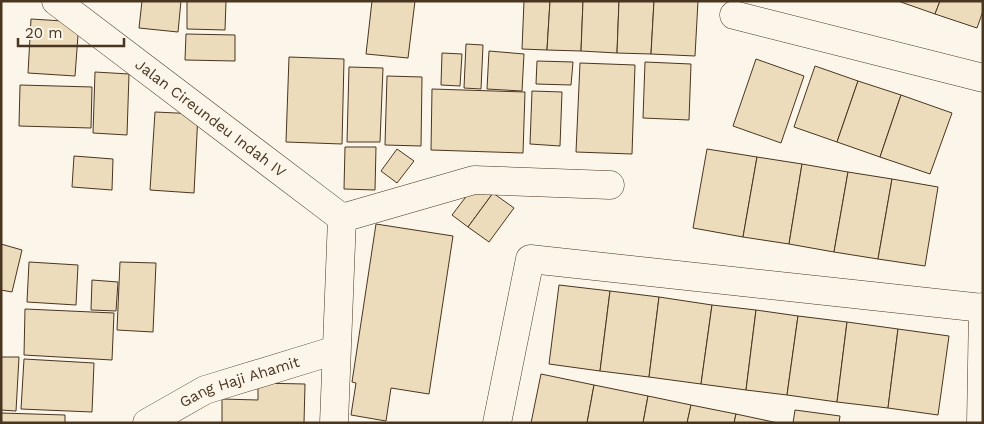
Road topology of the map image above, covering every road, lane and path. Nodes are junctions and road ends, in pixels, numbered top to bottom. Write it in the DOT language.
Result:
graph roads {
  1 [pos="56,1"];
  2 [pos="734,15"];
  3 [pos="983,78"];
  4 [pos="610,185"];
  5 [pos="342,218"];
  6 [pos="983,307"];
  7 [pos="336,350"];
  8 [pos="147,423"];
  9 [pos="334,423"];
  10 [pos="497,423"];
  11 [pos="982,423"];
  1 -- 5 [label="street, Jalan Cireundeu Indah IV"];
  2 -- 3 [label="street"];
  4 -- 5 [label="street"];
  5 -- 7 [label="street"];
  6 -- 10 [label="street"];
  6 -- 11 [label="street"];
  7 -- 8 [label="street, Gang Haji Ahamit"];
  7 -- 9 [label="street"];
}
